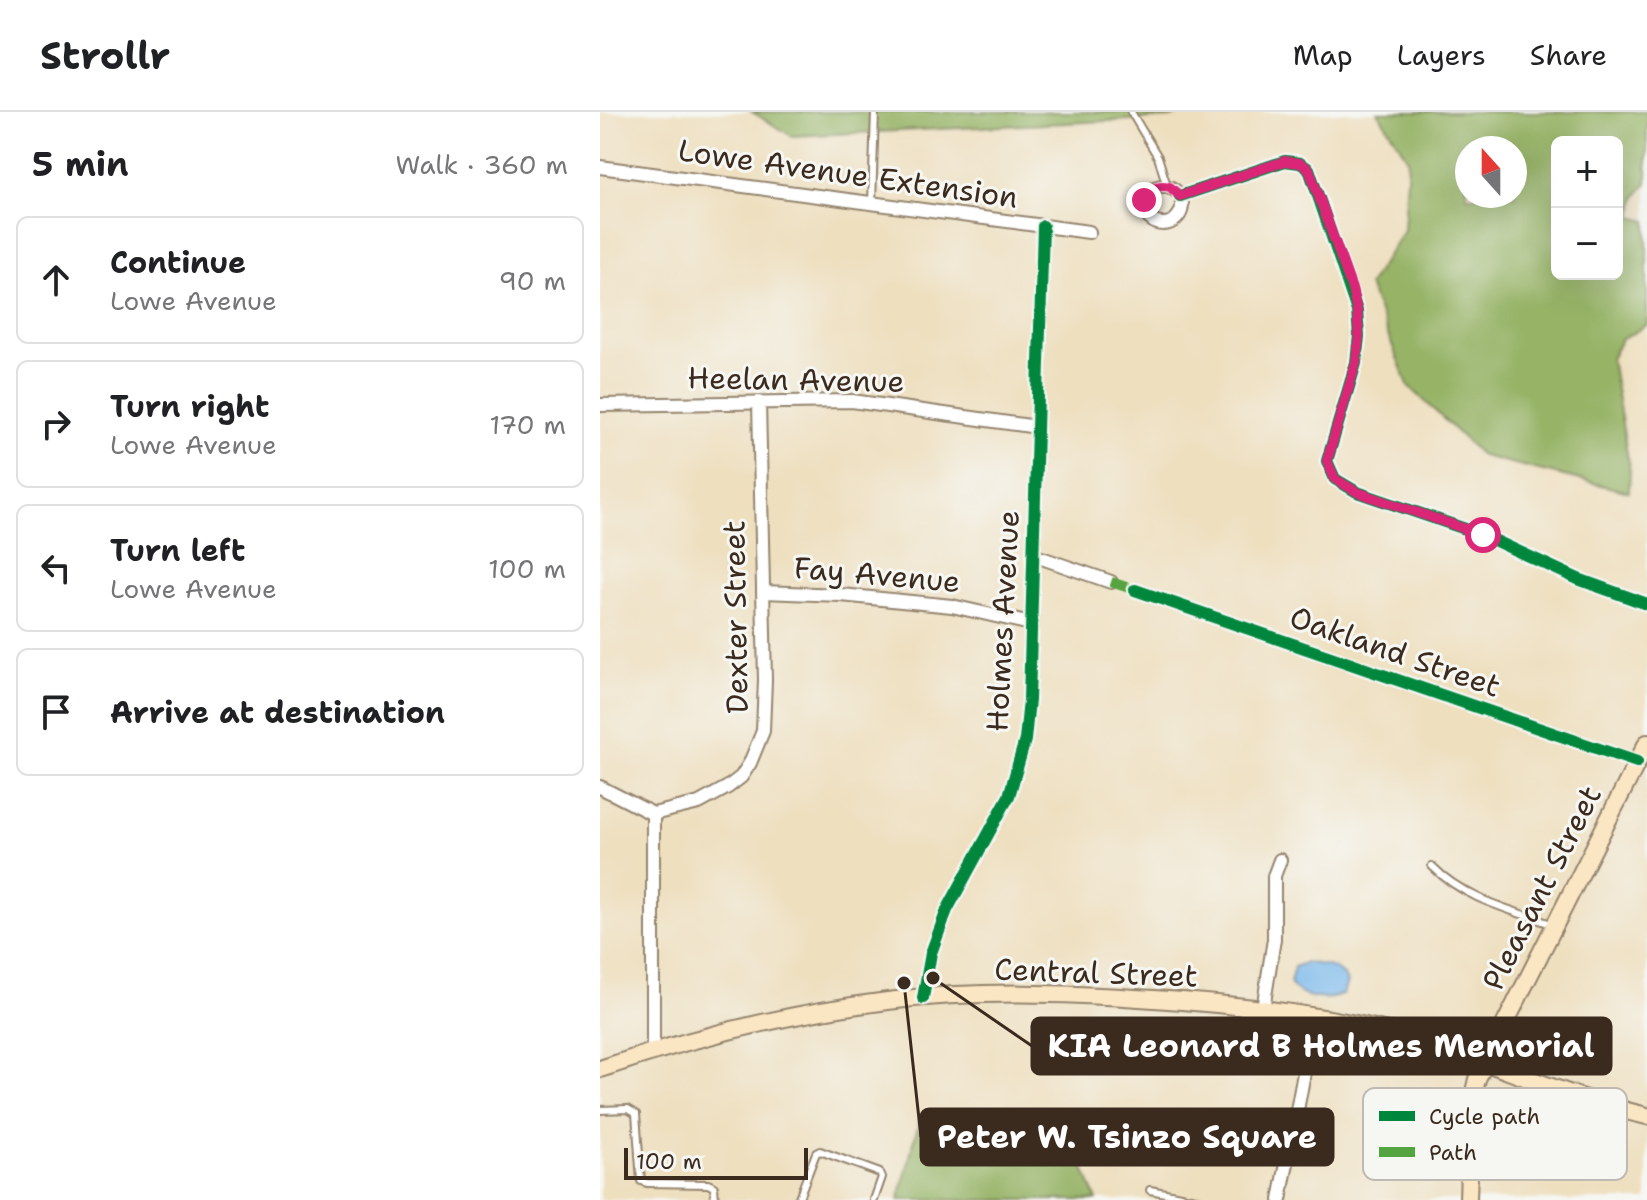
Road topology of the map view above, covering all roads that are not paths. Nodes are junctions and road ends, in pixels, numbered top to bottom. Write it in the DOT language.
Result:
graph roads {
  1 [pos="875,112"];
  2 [pos="1131,112"];
  3 [pos="600,167"];
  4 [pos="1167,186"];
  5 [pos="1180,196"];
  6 [pos="872,203"];
  7 [pos="1043,226"];
  8 [pos="1089,232"];
  9 [pos="759,402"];
  10 [pos="600,405"];
  11 [pos="1037,427"];
  12 [pos="1033,555"];
  13 [pos="1111,582"];
  14 [pos="1135,590"];
  15 [pos="763,592"];
  16 [pos="1647,604"];
  17 [pos="1031,624"];
  18 [pos="1647,743"];
  19 [pos="1637,762"];
  20 [pos="600,787"];
  21 [pos="653,814"];
  22 [pos="1280,860"];
  23 [pos="1432,866"];
  24 [pos="1555,926"];
  25 [pos="923,998"];
  26 [pos="1263,1009"];
  27 [pos="1315,1015"];
  28 [pos="653,1051"];
  29 [pos="1484,1063"];
  30 [pos="600,1069"];
  31 [pos="1476,1088"];
  32 [pos="1561,1088"];
  33 [pos="1627,1109"];
  34 [pos="600,1110"];
  35 [pos="1647,1116"];
  36 [pos="1469,1180"];
  37 [pos="1150,1190"];
  38 [pos="715,1200"];
  39 [pos="798,1200"];
  40 [pos="874,1200"];
  41 [pos="1201,1200"];
  42 [pos="1280,1200"];
  43 [pos="1468,1200"];
  1 -- 6 [label="lane"];
  2 -- 4 [label="lane"];
  3 -- 6 [label="street, Lowe Avenue Extension"];
  4 -- 5 [label="street"];
  4 -- 5 [label="street"];
  5 -- 16 [label="street"];
  6 -- 7 [label="street, Lowe Avenue Extension"];
  7 -- 8 [label="street, Lowe Avenue Extension"];
  7 -- 11 [label="street, Holmes Avenue"];
  9 -- 10 [label="street, Heelan Avenue"];
  9 -- 11 [label="street, Heelan Avenue"];
  9 -- 15 [label="street, Dexter Street"];
  11 -- 12 [label="street, Holmes Avenue"];
  12 -- 13 [label="street"];
  12 -- 17 [label="street, Holmes Avenue"];
  14 -- 19 [label="street, Oakland Street"];
  15 -- 17 [label="street, Fay Avenue"];
  15 -- 21 [label="street, Dexter Street"];
  17 -- 25 [label="street, Holmes Avenue"];
  18 -- 19 [label="main road, Pleasant Street"];
  19 -- 24 [label="main road, Pleasant Street"];
  20 -- 21 [label="street"];
  21 -- 28 [label="street"];
  22 -- 26 [label="street"];
  23 -- 24 [label="lane"];
  24 -- 29 [label="main road, Pleasant Street"];
  25 -- 26 [label="main road, Central Street"];
  25 -- 28 [label="main road, Central Street"];
  26 -- 27 [label="main road, Central Street"];
  27 -- 29 [label="main road, Central Street"];
  27 -- 42 [label="street"];
  28 -- 30 [label="main road, Central Street"];
  29 -- 31 [label="main road, Pleasant Street"];
  29 -- 32 [label="main road, Central Street"];
  33 -- 35 [label="main road, Central Street"];
  34 -- 38 [label="lane"];
  36 -- 43 [label="main road, Pleasant Street"];
  37 -- 41 [label="lane"];
  39 -- 40 [label="lane"];
}
